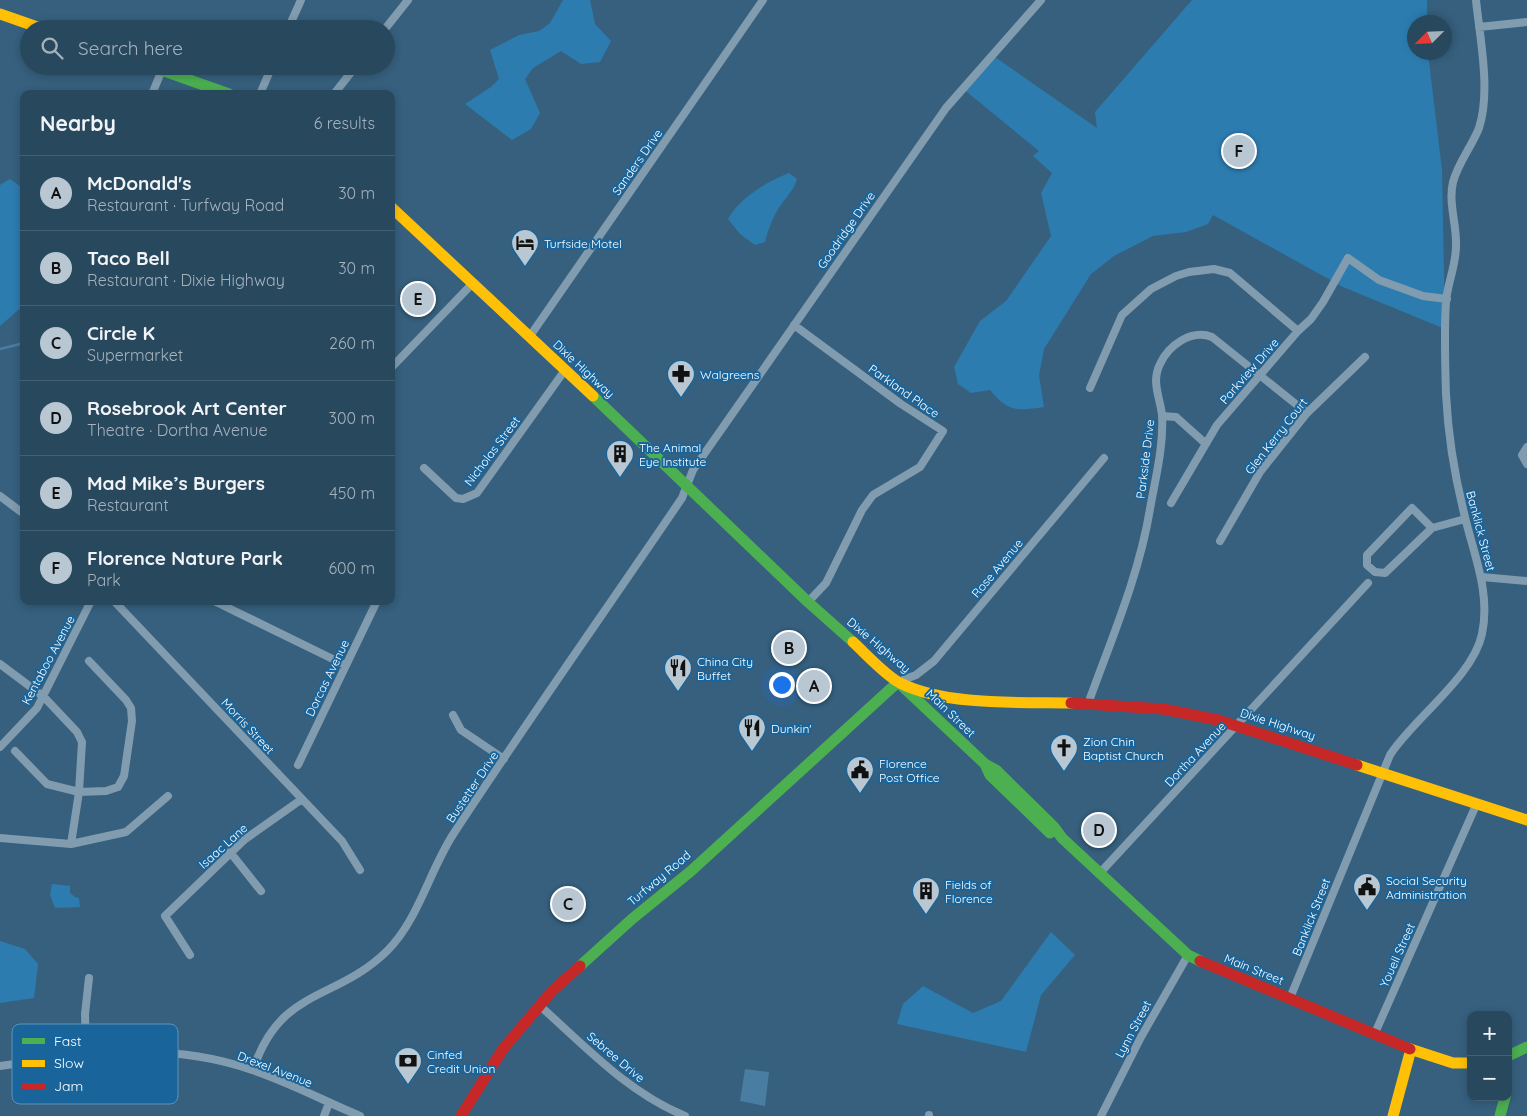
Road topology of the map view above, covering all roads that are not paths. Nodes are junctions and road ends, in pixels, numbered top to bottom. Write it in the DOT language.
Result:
graph roads {
  1 [pos="301,0"];
  2 [pos="408,0"];
  3 [pos="763,0"];
  4 [pos="1041,0"];
  5 [pos="1476,0"];
  6 [pos="0,14"];
  7 [pos="292,20"];
  8 [pos="392,20"];
  9 [pos="20,21"];
  10 [pos="1527,22"];
  11 [pos="1479,27"];
  12 [pos="155,75"];
  13 [pos="176,75"];
  14 [pos="268,75"];
  15 [pos="349,75"];
  16 [pos="153,90"];
  17 [pos="219,90"];
  18 [pos="262,90"];
  19 [pos="337,90"];
  20 [pos="395,211"];
  21 [pos="472,284"];
  22 [pos="1447,299"];
  23 [pos="794,325"];
  24 [pos="1298,331"];
  25 [pos="530,336"];
  26 [pos="1365,357"];
  27 [pos="395,364"];
  28 [pos="565,370"];
  29 [pos="1261,376"];
  30 [pos="1090,388"];
  31 [pos="1307,412"];
  32 [pos="1162,416"];
  33 [pos="1205,443"];
  34 [pos="1527,447"];
  35 [pos="1104,458"];
  36 [pos="1527,464"];
  37 [pos="424,468"];
  38 [pos="687,485"];
  39 [pos="0,496"];
  40 [pos="1171,503"];
  41 [pos="20,511"];
  42 [pos="1465,519"];
  43 [pos="1432,528"];
  44 [pos="1220,541"];
  45 [pos="1482,577"];
  46 [pos="1527,581"];
  47 [pos="1368,583"];
  48 [pos="808,602"];
  49 [pos="89,605"];
  50 [pos="118,605"];
  51 [pos="222,605"];
  52 [pos="375,605"];
  53 [pos="89,661"];
  54 [pos="0,664"];
  55 [pos="346,665"];
  56 [pos="898,682"];
  57 [pos="44,697"];
  58 [pos="1088,704"];
  59 [pos="453,715"];
  60 [pos="1236,726"];
  61 [pos="0,747"];
  62 [pos="14,751"];
  63 [pos="504,759"];
  64 [pos="298,765"];
  65 [pos="1382,772"];
  66 [pos="79,792"];
  67 [pos="168,796"];
  68 [pos="302,799"];
  69 [pos="1477,803"];
  70 [pos="1527,820"];
  71 [pos="0,838"];
  72 [pos="71,844"];
  73 [pos="230,852"];
  74 [pos="360,870"];
  75 [pos="1099,874"];
  76 [pos="261,891"];
  77 [pos="190,955"];
  78 [pos="1188,955"];
  79 [pos="89,978"];
  80 [pos="1290,998"];
  81 [pos="539,1005"];
  82 [pos="86,1024"];
  83 [pos="1375,1033"];
  84 [pos="1527,1047"];
  85 [pos="1411,1049"];
  86 [pos="178,1053"];
  87 [pos="1512,1054"];
  88 [pos="1467,1063"];
  89 [pos="252,1070"];
  90 [pos="1504,1101"];
  91 [pos="329,1103"];
  92 [pos="324,1116"];
  93 [pos="360,1116"];
  94 [pos="462,1116"];
  95 [pos="685,1116"];
  96 [pos="1101,1116"];
  97 [pos="1393,1116"];
  98 [pos="1500,1116"];
  1 -- 7 [label="street"];
  2 -- 8 [label="street"];
  3 -- 25 [label="street, Sanders Drive"];
  4 -- 23 [label="street, Goodridge Drive"];
  5 -- 11 [label="street, Banklick Street"];
  6 -- 9 [label="main road"];
  10 -- 11 [label="street"];
  11 -- 22 [label="street, Banklick Street"];
  12 -- 16 [label="street"];
  13 -- 17 [label="main road"];
  14 -- 18 [label="street"];
  15 -- 19 [label="street"];
  20 -- 21 [label="main road, Dixie Highway"];
  21 -- 25 [label="main road, Dixie Highway"];
  21 -- 27 [label="street"];
  22 -- 24 [label="street, Parkview Drive"];
  22 -- 42 [label="street, Banklick Street"];
  23 -- 38 [label="street, Goodridge Drive"];
  23 -- 48 [label="street, Parkland Place"];
  24 -- 29 [label="street, Parkview Drive"];
  24 -- 30 [label="street"];
  25 -- 28 [label="main road, Dixie Highway"];
  26 -- 31 [label="street, Glen Kerry Court"];
  28 -- 37 [label="street, Nicholas Street"];
  28 -- 38 [label="main road, Dixie Highway"];
  29 -- 31 [label="street, Parkside Drive"];
  29 -- 32 [label="street, Parkside Drive"];
  29 -- 33 [label="street, Parkview Drive"];
  31 -- 44 [label="street, Glen Kerry Court"];
  32 -- 33 [label="street"];
  32 -- 58 [label="street, Parkside Drive"];
  33 -- 40 [label="street, Parkview Drive"];
  34 -- 36 [label="street"];
  35 -- 56 [label="street, Rose Avenue"];
  38 -- 48 [label="main road, Dixie Highway"];
  38 -- 63 [label="street, Bustetter Drive"];
  39 -- 41 [label="street"];
  42 -- 43 [label="street"];
  42 -- 45 [label="street, Banklick Street"];
  43 -- 43 [label="street"];
  45 -- 46 [label="street"];
  45 -- 65 [label="street, Banklick Street"];
  47 -- 60 [label="street, Dortha Avenue"];
  48 -- 56 [label="main road, Dixie Highway"];
  49 -- 57 [label="street, Kentaboo Avenue"];
  50 -- 68 [label="street, Morris Street"];
  51 -- 55 [label="street"];
  52 -- 55 [label="street, Dorcas Avenue"];
  53 -- 66 [label="street"];
  54 -- 57 [label="street"];
  55 -- 64 [label="street, Dorcas Avenue"];
  56 -- 58 [label="main road, Dixie Highway"];
  56 -- 75 [label="main road, Main Street"];
  56 -- 81 [label="main road, Turfway Road"];
  57 -- 61 [label="street, Kentaboo Avenue"];
  57 -- 66 [label="street"];
  58 -- 60 [label="main road, Dixie Highway"];
  59 -- 63 [label="street"];
  60 -- 65 [label="main road, Dixie Highway"];
  60 -- 75 [label="street, Dortha Avenue"];
  62 -- 66 [label="street"];
  63 -- 89 [label="street, Bustetter Drive"];
  65 -- 69 [label="main road, Dixie Highway"];
  65 -- 80 [label="street, Banklick Street"];
  66 -- 72 [label="street"];
  67 -- 72 [label="street"];
  68 -- 73 [label="street, Isaac Lane"];
  68 -- 74 [label="street, Morris Street"];
  69 -- 70 [label="main road, Dixie Highway"];
  69 -- 83 [label="street, Youell Street"];
  71 -- 72 [label="street"];
  73 -- 76 [label="street"];
  73 -- 77 [label="street, Isaac Lane"];
  75 -- 78 [label="main road, Main Street"];
  78 -- 80 [label="main road, Main Street"];
  78 -- 96 [label="street, Lynn Street"];
  79 -- 82 [label="street"];
  80 -- 83 [label="main road, Main Street"];
  81 -- 94 [label="main road, Turfway Road"];
  81 -- 95 [label="street, Sebree Drive"];
  83 -- 85 [label="main road, Main Street"];
  84 -- 87 [label="main road"];
  85 -- 88 [label="main road, Main Street"];
  85 -- 97 [label="main road"];
  86 -- 89 [label="street, Drexel Avenue"];
  89 -- 91 [label="street, Drexel Avenue"];
  90 -- 98 [label="main road"];
  91 -- 92 [label="street"];
  91 -- 93 [label="street, Drexel Avenue"];
}
